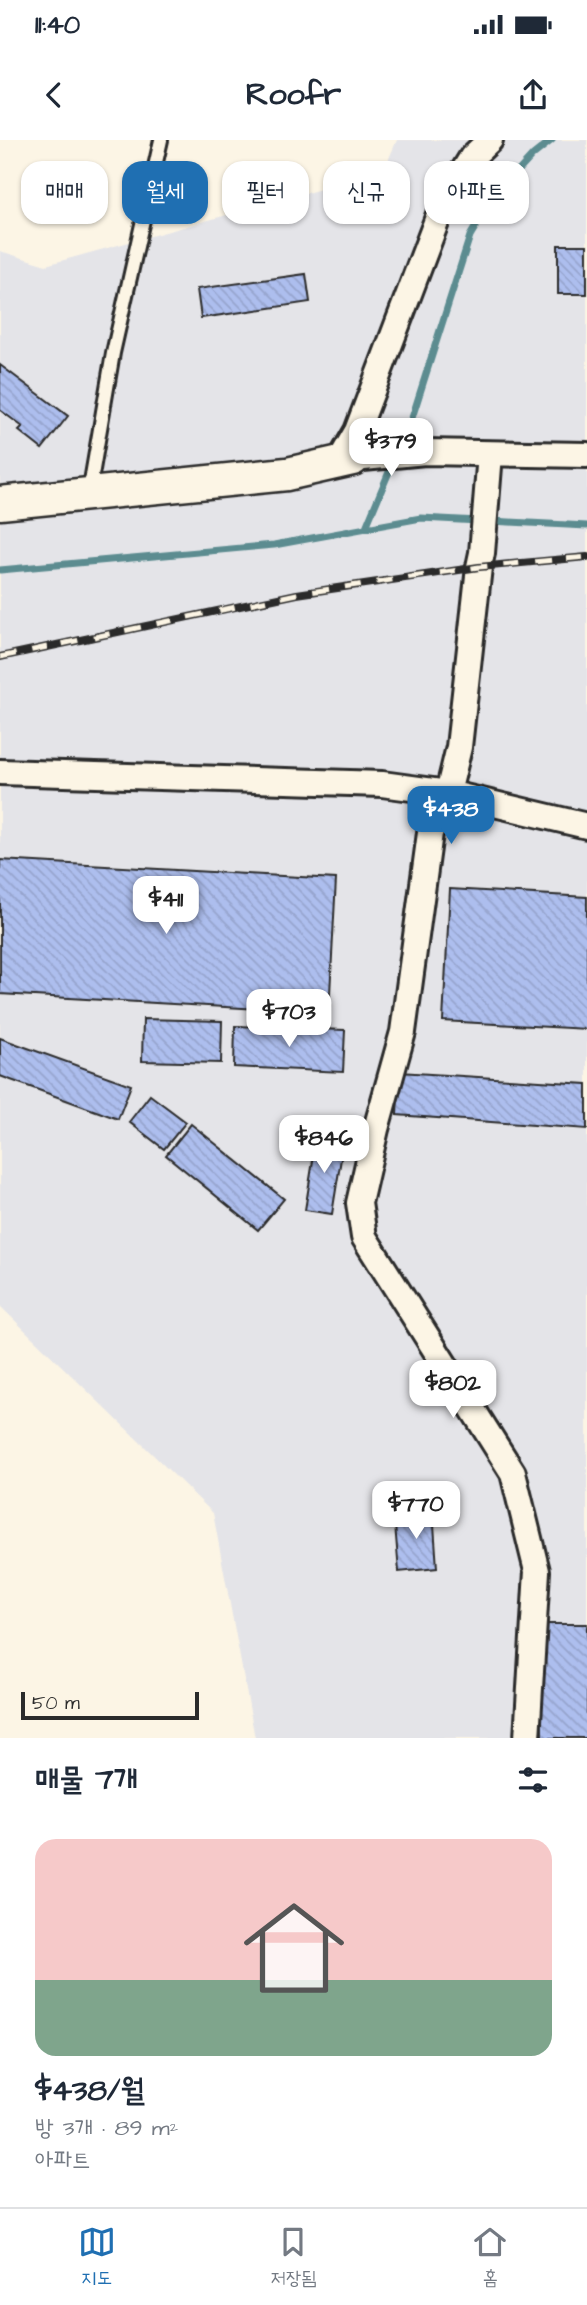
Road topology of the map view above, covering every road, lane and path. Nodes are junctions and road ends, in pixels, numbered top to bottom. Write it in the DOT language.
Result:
graph roads {
  1 [pos="161,140"];
  2 [pos="490,140"];
  3 [pos="587,455"];
  4 [pos="346,461"];
  5 [pos="490,465"];
  6 [pos="89,494"];
  7 [pos="0,503"];
  8 [pos="0,772"];
  9 [pos="448,793"];
  10 [pos="587,827"];
  11 [pos="527,1738"];
  1 -- 6 [label="lane"];
  2 -- 4 [label="street"];
  3 -- 5 [label="street"];
  4 -- 5 [label="street"];
  4 -- 6 [label="street"];
  5 -- 9 [label="street"];
  6 -- 7 [label="street"];
  8 -- 9 [label="street"];
  9 -- 10 [label="street"];
  9 -- 11 [label="street"];
}
